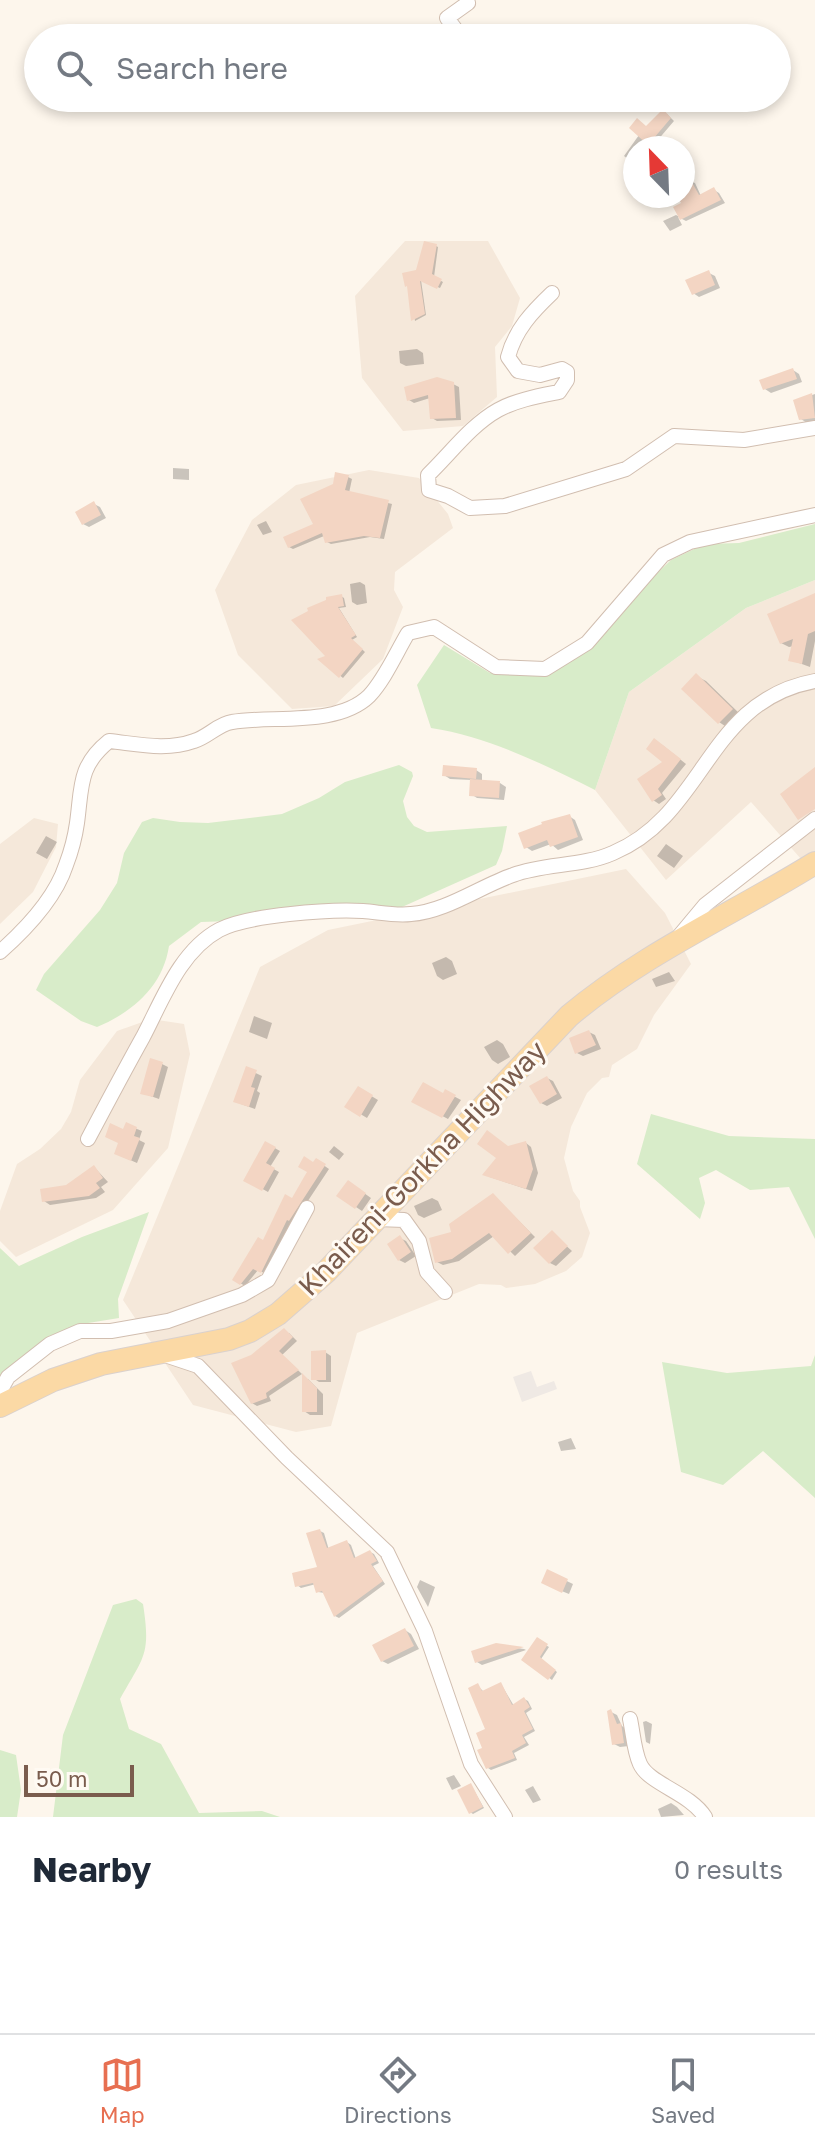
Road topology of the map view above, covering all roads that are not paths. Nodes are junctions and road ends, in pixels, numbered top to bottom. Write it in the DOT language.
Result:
graph roads {
  1 [pos="467,0"];
  2 [pos="452,24"];
  3 [pos="552,293"];
  4 [pos="815,428"];
  5 [pos="815,515"];
  6 [pos="815,681"];
  7 [pos="815,819"];
  8 [pos="815,863"];
  9 [pos="675,941"];
  10 [pos="0,952"];
  11 [pos="88,1139"];
  12 [pos="307,1208"];
  13 [pos="377,1219"];
  14 [pos="445,1292"];
  15 [pos="158,1352"];
  16 [pos="0,1391"];
  17 [pos="0,1406"];
  18 [pos="630,1719"];
  19 [pos="505,1817"];
  20 [pos="705,1817"];
  1 -- 2 [label="street"];
  3 -- 4 [label="street"];
  5 -- 10 [label="street"];
  6 -- 11 [label="street"];
  7 -- 9 [label="street"];
  8 -- 9 [label="main road, Khaireni-Gorkha Highway"];
  9 -- 13 [label="main road, Khaireni-Gorkha Highway"];
  12 -- 16 [label="street"];
  13 -- 14 [label="street"];
  13 -- 15 [label="main road, Khaireni-Gorkha Highway"];
  15 -- 17 [label="main road, Khaireni-Gorkha Highway"];
  15 -- 19 [label="street"];
  18 -- 20 [label="street"];
}
